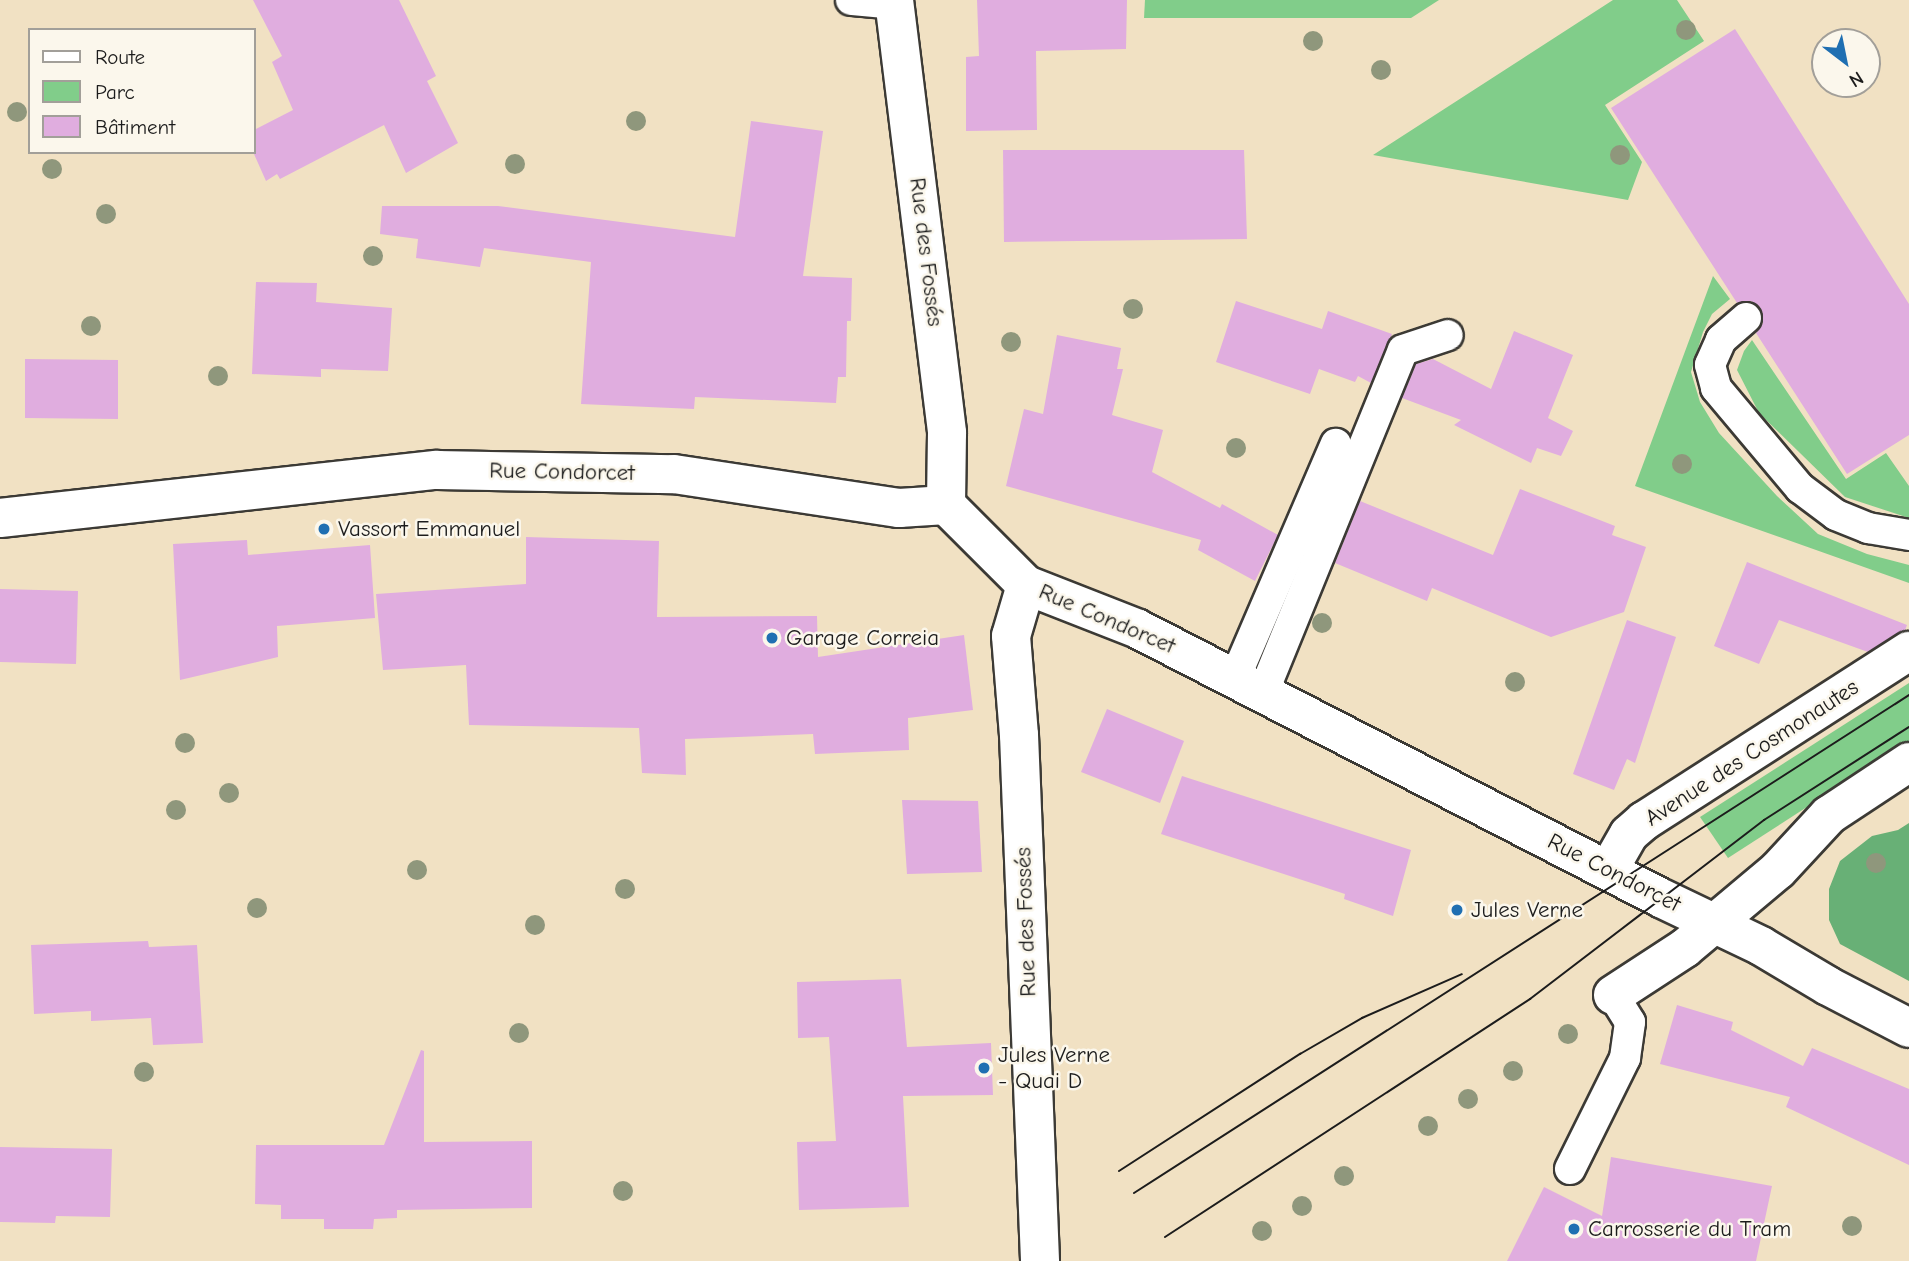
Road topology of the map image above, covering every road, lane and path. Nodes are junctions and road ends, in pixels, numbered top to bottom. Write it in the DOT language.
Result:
graph roads {
  1 [pos="851,0"];
  2 [pos="894,2"];
  3 [pos="1746,318"];
  4 [pos="1448,335"];
  5 [pos="1336,444"];
  6 [pos="946,505"];
  7 [pos="0,518"];
  8 [pos="1909,536"];
  9 [pos="1026,585"];
  10 [pos="1909,651"];
  11 [pos="1249,685"];
  12 [pos="1909,761"];
  13 [pos="1609,869"];
  14 [pos="1715,924"];
  15 [pos="1613,995"];
  16 [pos="1909,1028"];
  17 [pos="1570,1170"];
  18 [pos="1040,1261"];
  1 -- 2 [label="lane"];
  2 -- 6 [label="street, Rue des Fossés"];
  3 -- 8 [label="lane"];
  4 -- 11 [label="lane"];
  5 -- 11 [label="lane"];
  6 -- 7 [label="street, Rue Condorcet"];
  6 -- 9 [label="street, Rue Condorcet"];
  9 -- 11 [label="street, Rue Condorcet"];
  9 -- 18 [label="street, Rue des Fossés"];
  10 -- 13 [label="street, Avenue des Cosmonautes"];
  11 -- 13 [label="street, Rue Condorcet"];
  12 -- 14 [label="street"];
  13 -- 14 [label="street, Rue Condorcet"];
  14 -- 15 [label="street"];
  14 -- 16 [label="street, Rue Condorcet"];
  15 -- 17 [label="lane"];
}
